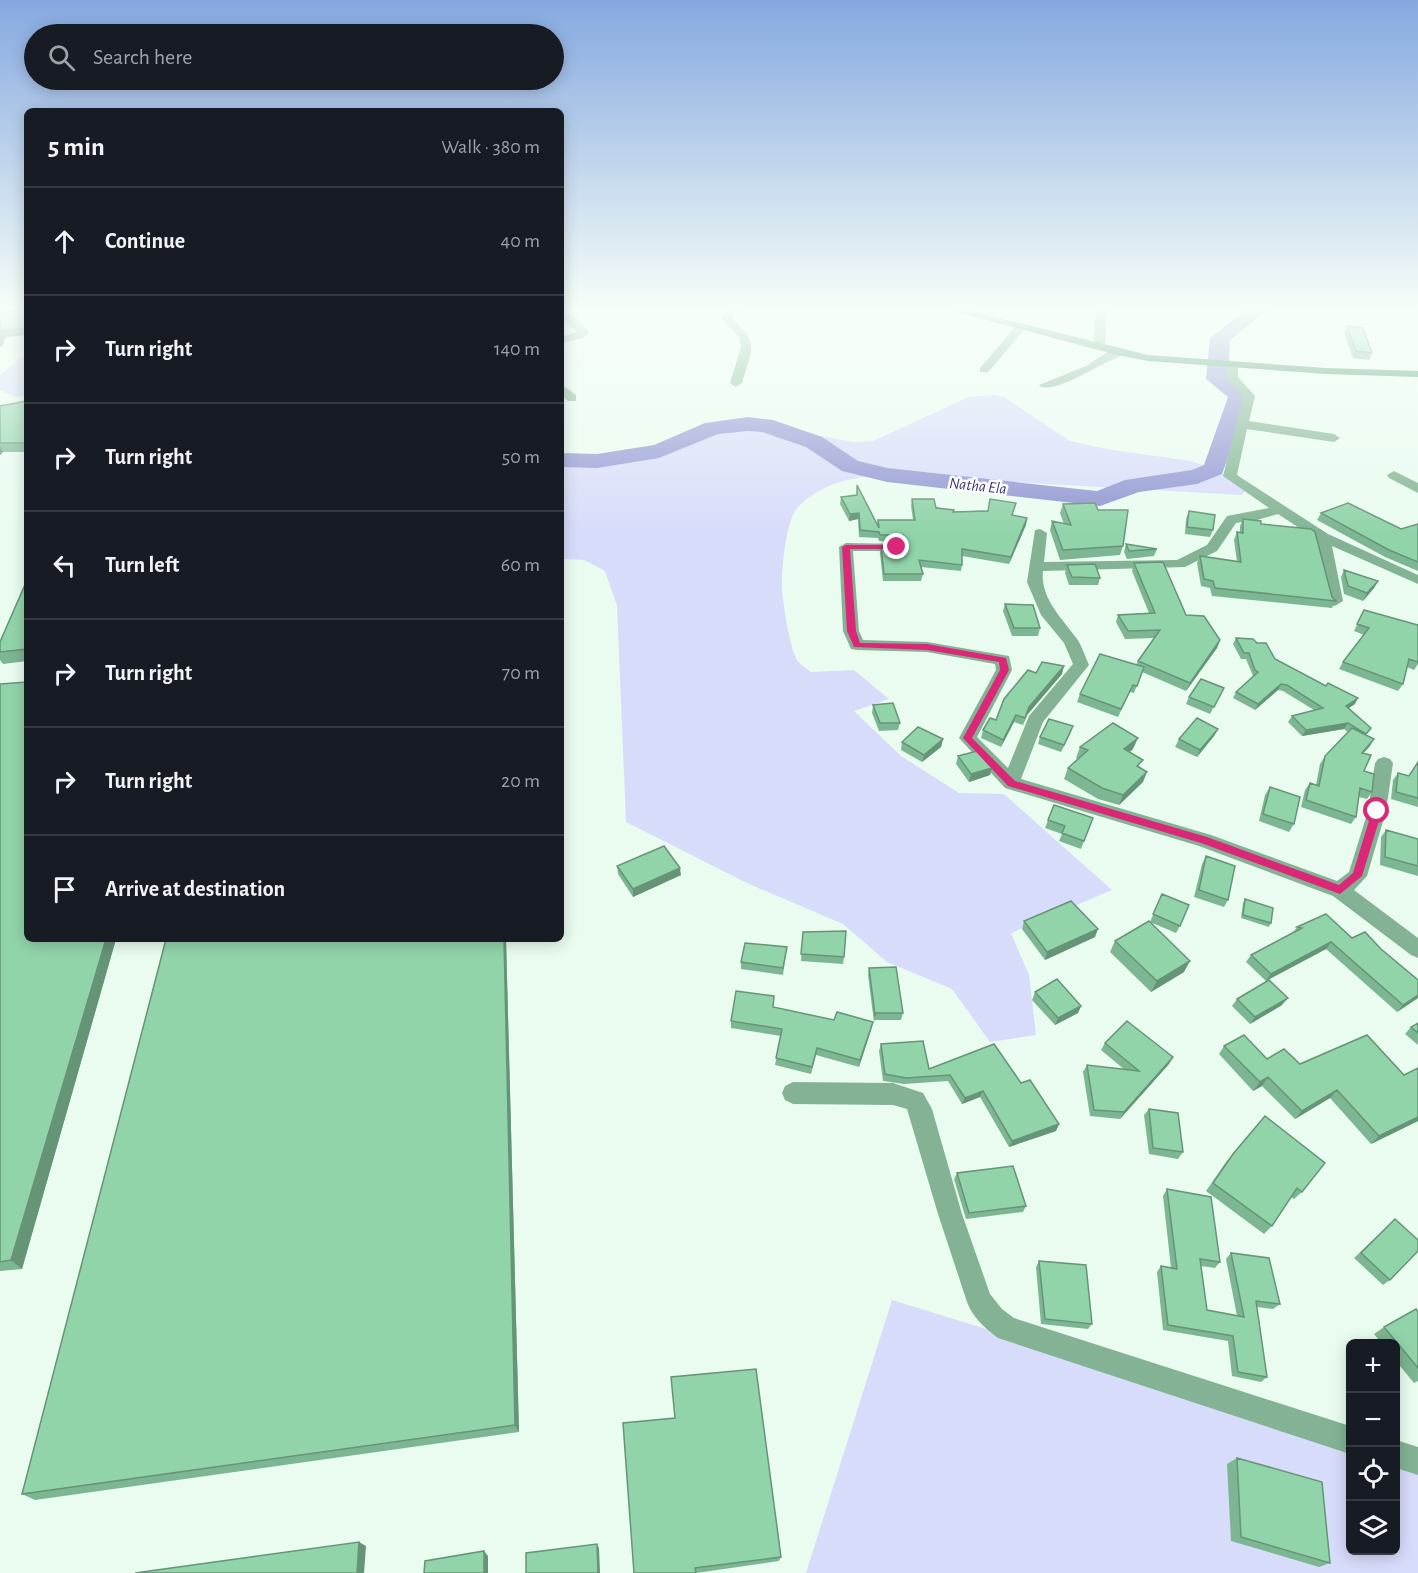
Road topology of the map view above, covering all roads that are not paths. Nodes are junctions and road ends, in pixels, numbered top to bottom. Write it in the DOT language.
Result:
graph roads {
  1 [pos="1238,384"];
  2 [pos="564,391"];
  3 [pos="572,398"];
  4 [pos="1242,424"];
  5 [pos="1334,438"];
  6 [pos="1394,475"];
  7 [pos="1418,489"];
  8 [pos="1279,509"];
  9 [pos="1040,533"];
  10 [pos="1323,537"];
  11 [pos="897,547"];
  12 [pos="1035,567"];
  13 [pos="1418,580"];
  14 [pos="1335,601"];
  15 [pos="1384,763"];
  16 [pos="1011,783"];
  17 [pos="1340,890"];
  18 [pos="1418,949"];
  19 [pos="794,1093"];
  20 [pos="1346,1439"];
  21 [pos="1400,1456"];
  22 [pos="1418,1461"];
  1 -- 4 [label="street"];
  2 -- 3 [label="street"];
  4 -- 5 [label="street"];
  4 -- 8 [label="street"];
  6 -- 7 [label="street"];
  8 -- 10 [label="street"];
  8 -- 12 [label="street"];
  9 -- 12 [label="street"];
  10 -- 13 [label="street"];
  10 -- 14 [label="street"];
  11 -- 16 [label="street"];
  12 -- 16 [label="street"];
  15 -- 17 [label="street"];
  16 -- 17 [label="street"];
  17 -- 18 [label="street"];
  19 -- 20 [label="street"];
  21 -- 22 [label="street"];
}
